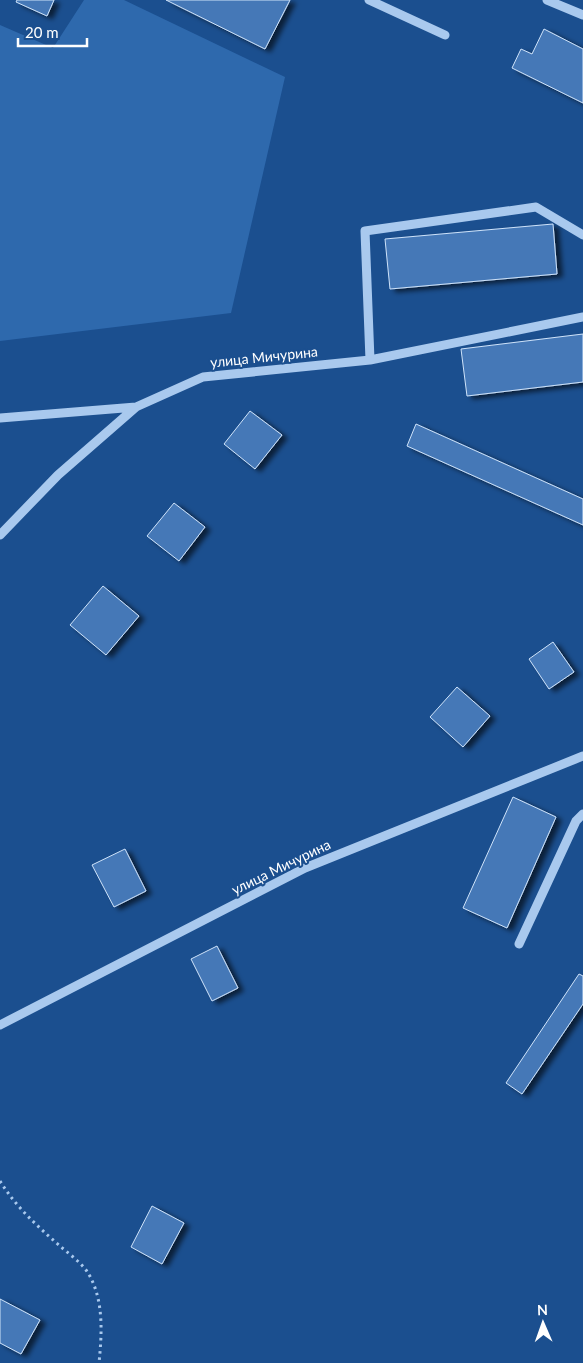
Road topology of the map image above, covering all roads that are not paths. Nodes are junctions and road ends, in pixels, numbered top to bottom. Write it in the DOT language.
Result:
graph roads {
  1 [pos="369,0"];
  2 [pos="547,0"];
  3 [pos="583,15"];
  4 [pos="445,35"];
  5 [pos="583,234"];
  6 [pos="583,317"];
  7 [pos="370,360"];
  8 [pos="136,408"];
  9 [pos="0,418"];
  10 [pos="0,535"];
  11 [pos="583,756"];
  12 [pos="583,814"];
  13 [pos="519,944"];
  14 [pos="0,1025"];
  1 -- 4 [label="street"];
  2 -- 3 [label="street"];
  5 -- 7 [label="street"];
  6 -- 7 [label="street, улица Мичурина"];
  7 -- 8 [label="street, улица Мичурина"];
  8 -- 9 [label="street"];
  8 -- 10 [label="street, улица Мичурина"];
  11 -- 14 [label="street, улица Мичурина"];
  12 -- 13 [label="street"];
}
